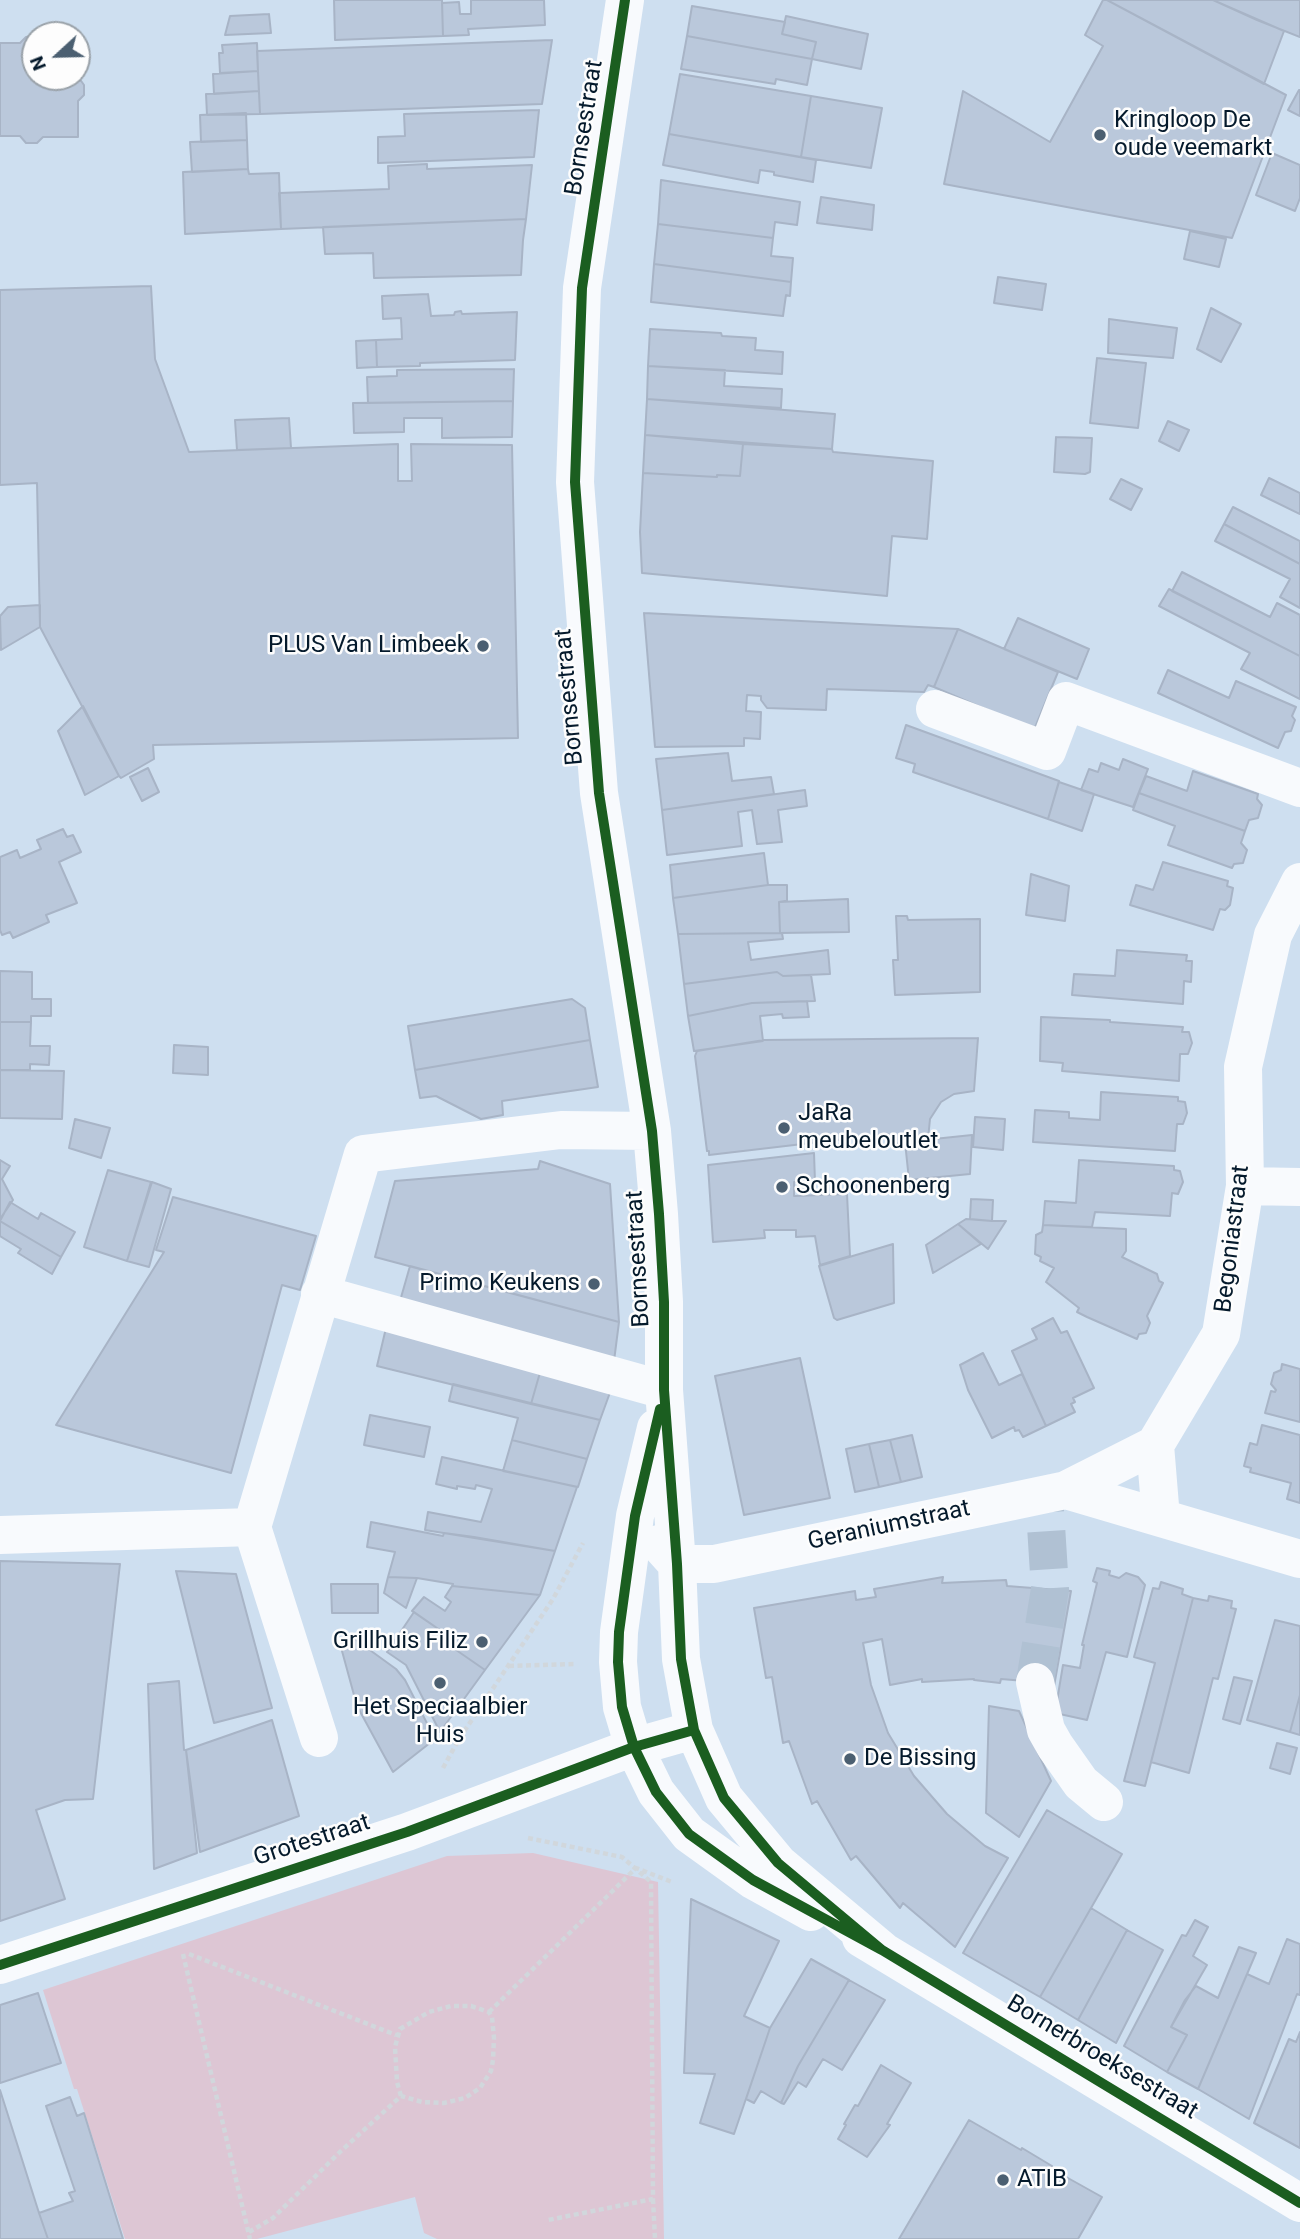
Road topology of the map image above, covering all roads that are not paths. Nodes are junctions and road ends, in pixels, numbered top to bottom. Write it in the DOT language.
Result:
graph roads {
  1 [pos="625,0"];
  2 [pos="935,709"];
  3 [pos="1300,788"];
  4 [pos="1300,882"];
  5 [pos="652,1131"];
  6 [pos="1245,1186"];
  7 [pos="1300,1187"];
  8 [pos="320,1294"];
  9 [pos="664,1390"];
  10 [pos="1155,1446"];
  11 [pos="1066,1489"];
  12 [pos="635,1516"];
  13 [pos="1161,1518"];
  14 [pos="252,1527"];
  15 [pos="0,1535"];
  16 [pos="1300,1559"];
  17 [pos="677,1564"];
  18 [pos="1035,1682"];
  19 [pos="694,1730"];
  20 [pos="319,1738"];
  21 [pos="634,1747"];
  22 [pos="1104,1802"];
  23 [pos="882,1950"];
  24 [pos="0,1965"];
  25 [pos="1300,2203"];
  1 -- 5 [label="street, Bornsestraat"];
  2 -- 3 [label="street"];
  4 -- 6 [label="street, Begoniastraat"];
  5 -- 8 [label="street"];
  5 -- 9 [label="street, Bornsestraat"];
  6 -- 7 [label="street"];
  6 -- 10 [label="street, Begoniastraat"];
  8 -- 9 [label="street"];
  8 -- 14 [label="street"];
  9 -- 12 [label="street, Bornsestraat"];
  9 -- 17 [label="street, Bornsestraat"];
  10 -- 11 [label="street"];
  10 -- 13 [label="street"];
  11 -- 13 [label="street, Geraniumstraat"];
  11 -- 17 [label="street, Geraniumstraat"];
  12 -- 17 [label="street"];
  12 -- 21 [label="street, Bornsestraat"];
  13 -- 16 [label="street, Geraniumstraat"];
  14 -- 15 [label="street"];
  14 -- 20 [label="street"];
  17 -- 19 [label="street, Bornsestraat"];
  18 -- 22 [label="street"];
  19 -- 21 [label="street, Grotestraat"];
  19 -- 23 [label="street, Bornerbroeksestraat"];
  21 -- 23 [label="street, Bornerbroeksestraat"];
  21 -- 24 [label="street, Grotestraat"];
  23 -- 25 [label="street, Bornerbroeksestraat"];
}
